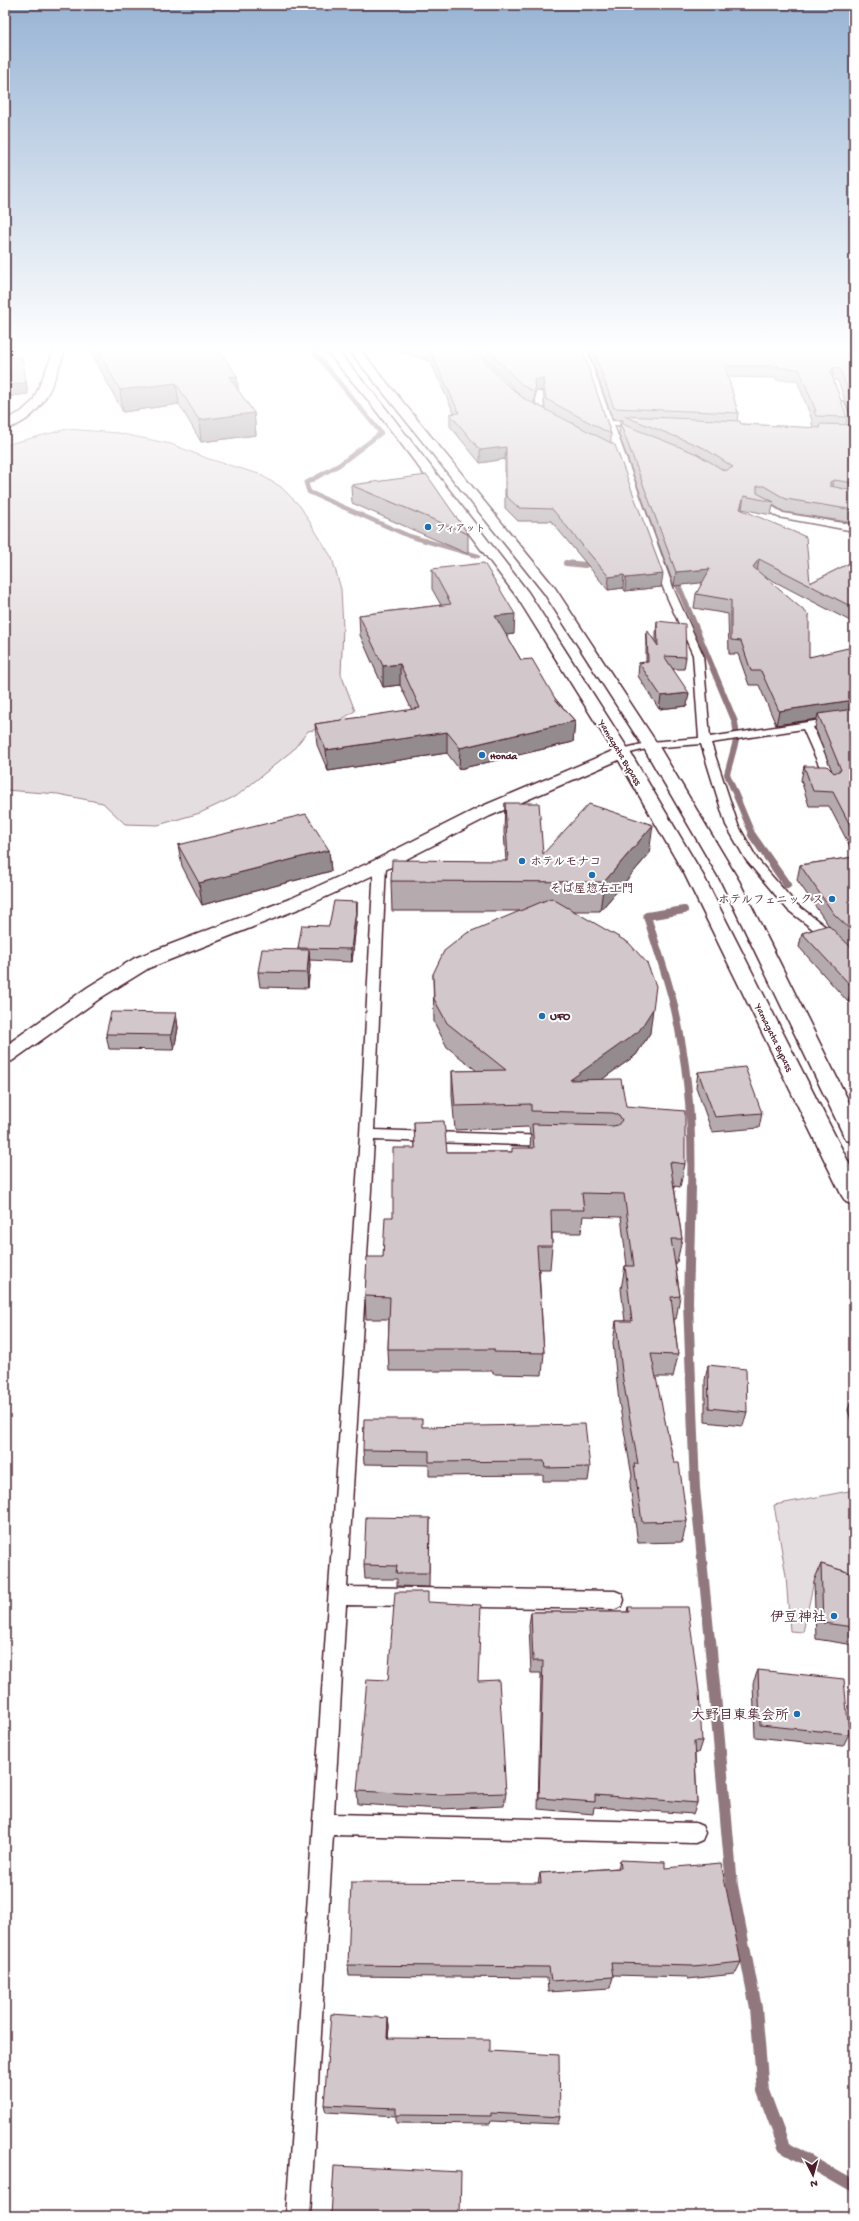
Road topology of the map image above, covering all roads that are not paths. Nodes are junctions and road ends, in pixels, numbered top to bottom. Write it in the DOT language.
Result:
graph roads {
  1 [pos="412,450"];
  2 [pos="436,450"];
  3 [pos="609,450"];
  4 [pos="617,450"];
  5 [pos="619,455"];
  6 [pos="759,502"];
  7 [pos="854,528"];
  8 [pos="854,718"];
  9 [pos="808,726"];
  10 [pos="705,741"];
  11 [pos="650,745"];
  12 [pos="622,752"];
  13 [pos="832,783"];
  14 [pos="380,865"];
  15 [pos="854,960"];
  16 [pos="5,1056"];
  17 [pos="854,1134"];
  18 [pos="367,1135"];
  19 [pos="563,1142"];
  20 [pos="854,1196"];
  21 [pos="337,1596"];
  22 [pos="615,1600"];
  23 [pos="323,1824"];
  24 [pos="695,1833"];
  25 [pos="298,2216"];
  1 -- 12 [label="main road, Yamagata Bypass"];
  2 -- 11 [label="main road"];
  3 -- 5 [label="lane"];
  4 -- 5 [label="lane"];
  5 -- 10 [label="lane"];
  6 -- 7 [label="lane"];
  8 -- 9 [label="lane"];
  9 -- 10 [label="lane"];
  9 -- 13 [label="lane"];
  10 -- 11 [label="lane"];
  10 -- 15 [label="lane"];
  11 -- 12 [label="lane"];
  11 -- 17 [label="main road"];
  12 -- 14 [label="main road"];
  12 -- 20 [label="main road, Yamagata Bypass"];
  14 -- 16 [label="main road"];
  14 -- 18 [label="lane"];
  18 -- 19 [label="lane"];
  18 -- 21 [label="lane"];
  21 -- 22 [label="lane"];
  21 -- 23 [label="lane"];
  23 -- 24 [label="lane"];
  23 -- 25 [label="lane"];
}
